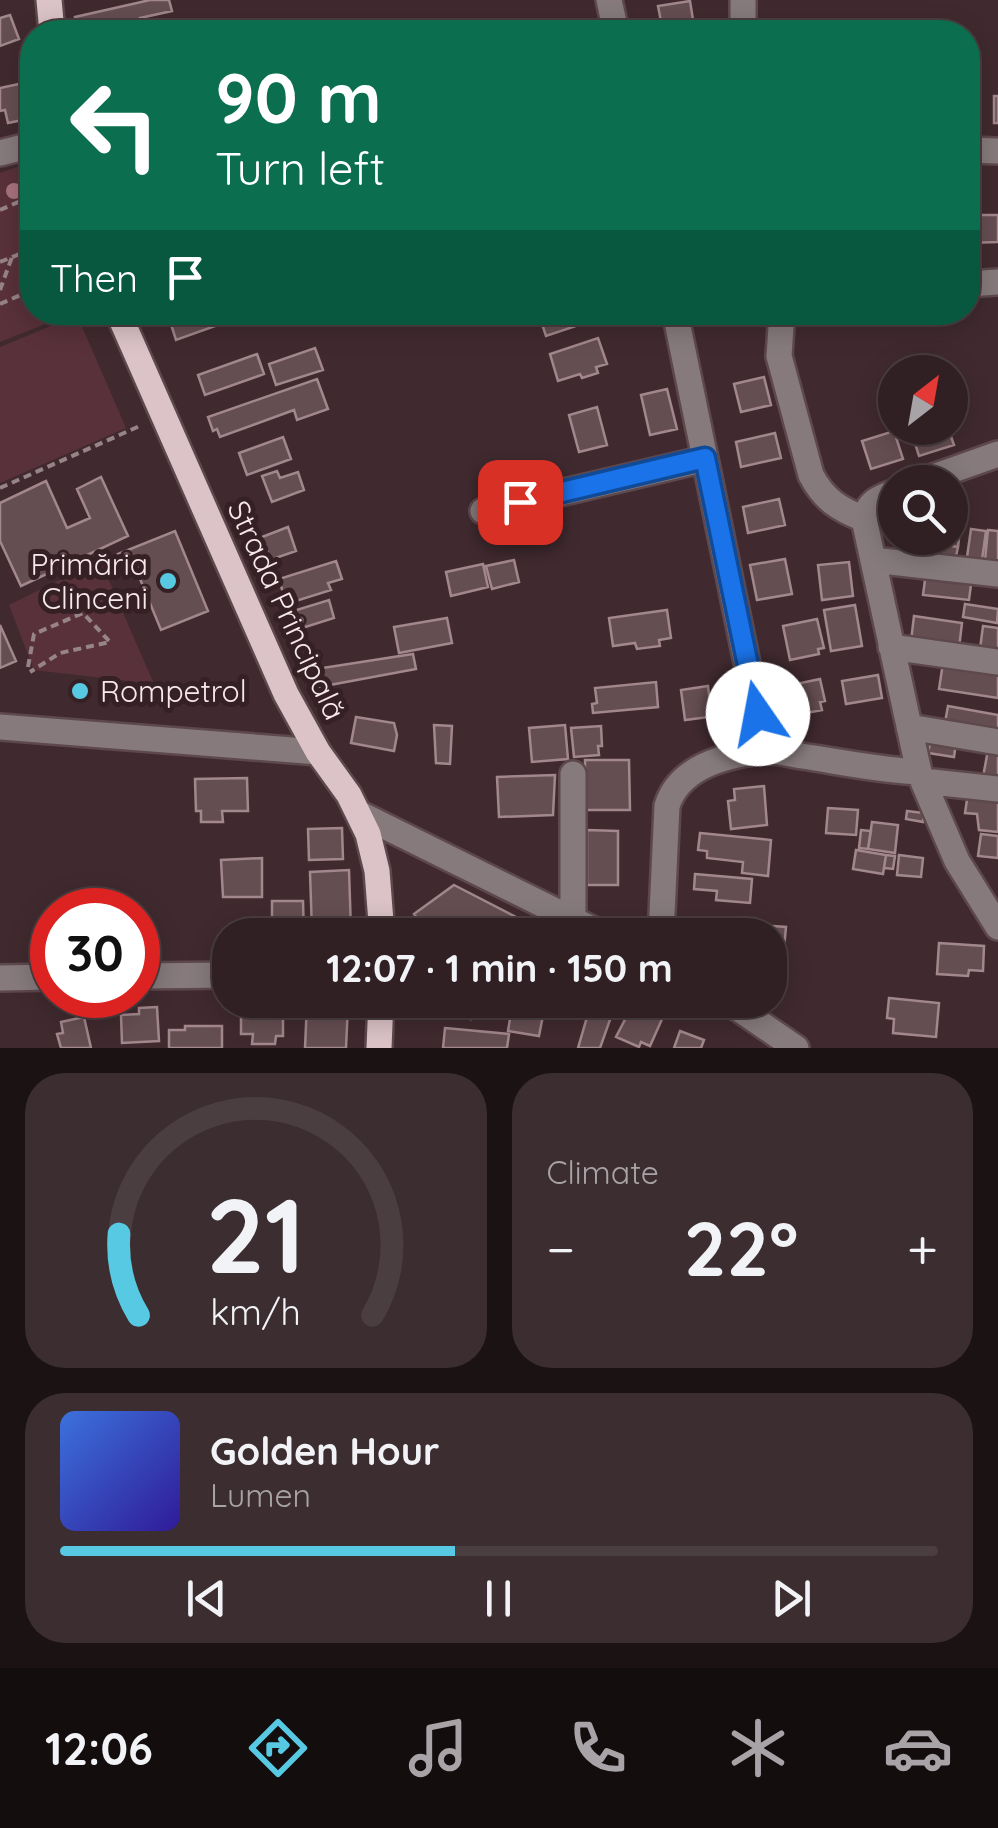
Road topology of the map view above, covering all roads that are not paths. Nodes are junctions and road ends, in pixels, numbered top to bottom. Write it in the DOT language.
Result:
graph roads {
  1 [pos="124,325"];
  2 [pos="677,325"];
  3 [pos="781,325"];
  4 [pos="998,454"];
  5 [pos="705,458"];
  6 [pos="967,465"];
  7 [pos="878,498"];
  8 [pos="483,512"];
  9 [pos="864,519"];
  10 [pos="872,560"];
  11 [pos="998,574"];
  12 [pos="892,647"];
  13 [pos="998,662"];
  14 [pos="909,727"];
  15 [pos="0,728"];
  16 [pos="998,742"];
  17 [pos="765,751"];
  18 [pos="318,752"];
  19 [pos="574,774"];
  20 [pos="921,776"];
  21 [pos="998,788"];
  22 [pos="360,814"];
  23 [pos="381,918"];
  24 [pos="568,918"];
  25 [pos="572,918"];
  26 [pos="662,918"];
  27 [pos="998,927"];
  28 [pos="212,975"];
  29 [pos="160,976"];
  30 [pos="30,977"];
  31 [pos="0,978"];
  32 [pos="380,1018"];
  33 [pos="752,1018"];
  34 [pos="379,1048"];
  35 [pos="796,1048"];
  1 -- 18 [label="main road, Strada Principală"];
  2 -- 5 [label="street"];
  3 -- 9 [label="street"];
  4 -- 6 [label="street"];
  5 -- 8 [label="street"];
  5 -- 17 [label="street"];
  7 -- 9 [label="street"];
  9 -- 10 [label="street"];
  10 -- 11 [label="street"];
  10 -- 12 [label="street"];
  12 -- 13 [label="street"];
  12 -- 14 [label="street"];
  14 -- 16 [label="street"];
  14 -- 20 [label="street"];
  15 -- 18 [label="street"];
  17 -- 20 [label="street"];
  17 -- 26 [label="street"];
  18 -- 22 [label="main road, Strada Principală"];
  19 -- 25 [label="street"];
  20 -- 21 [label="street"];
  20 -- 27 [label="street"];
  22 -- 23 [label="main road, Strada Principală"];
  22 -- 24 [label="street"];
  28 -- 29 [label="street"];
  30 -- 31 [label="street"];
  32 -- 34 [label="main road"];
  33 -- 35 [label="street"];
}
